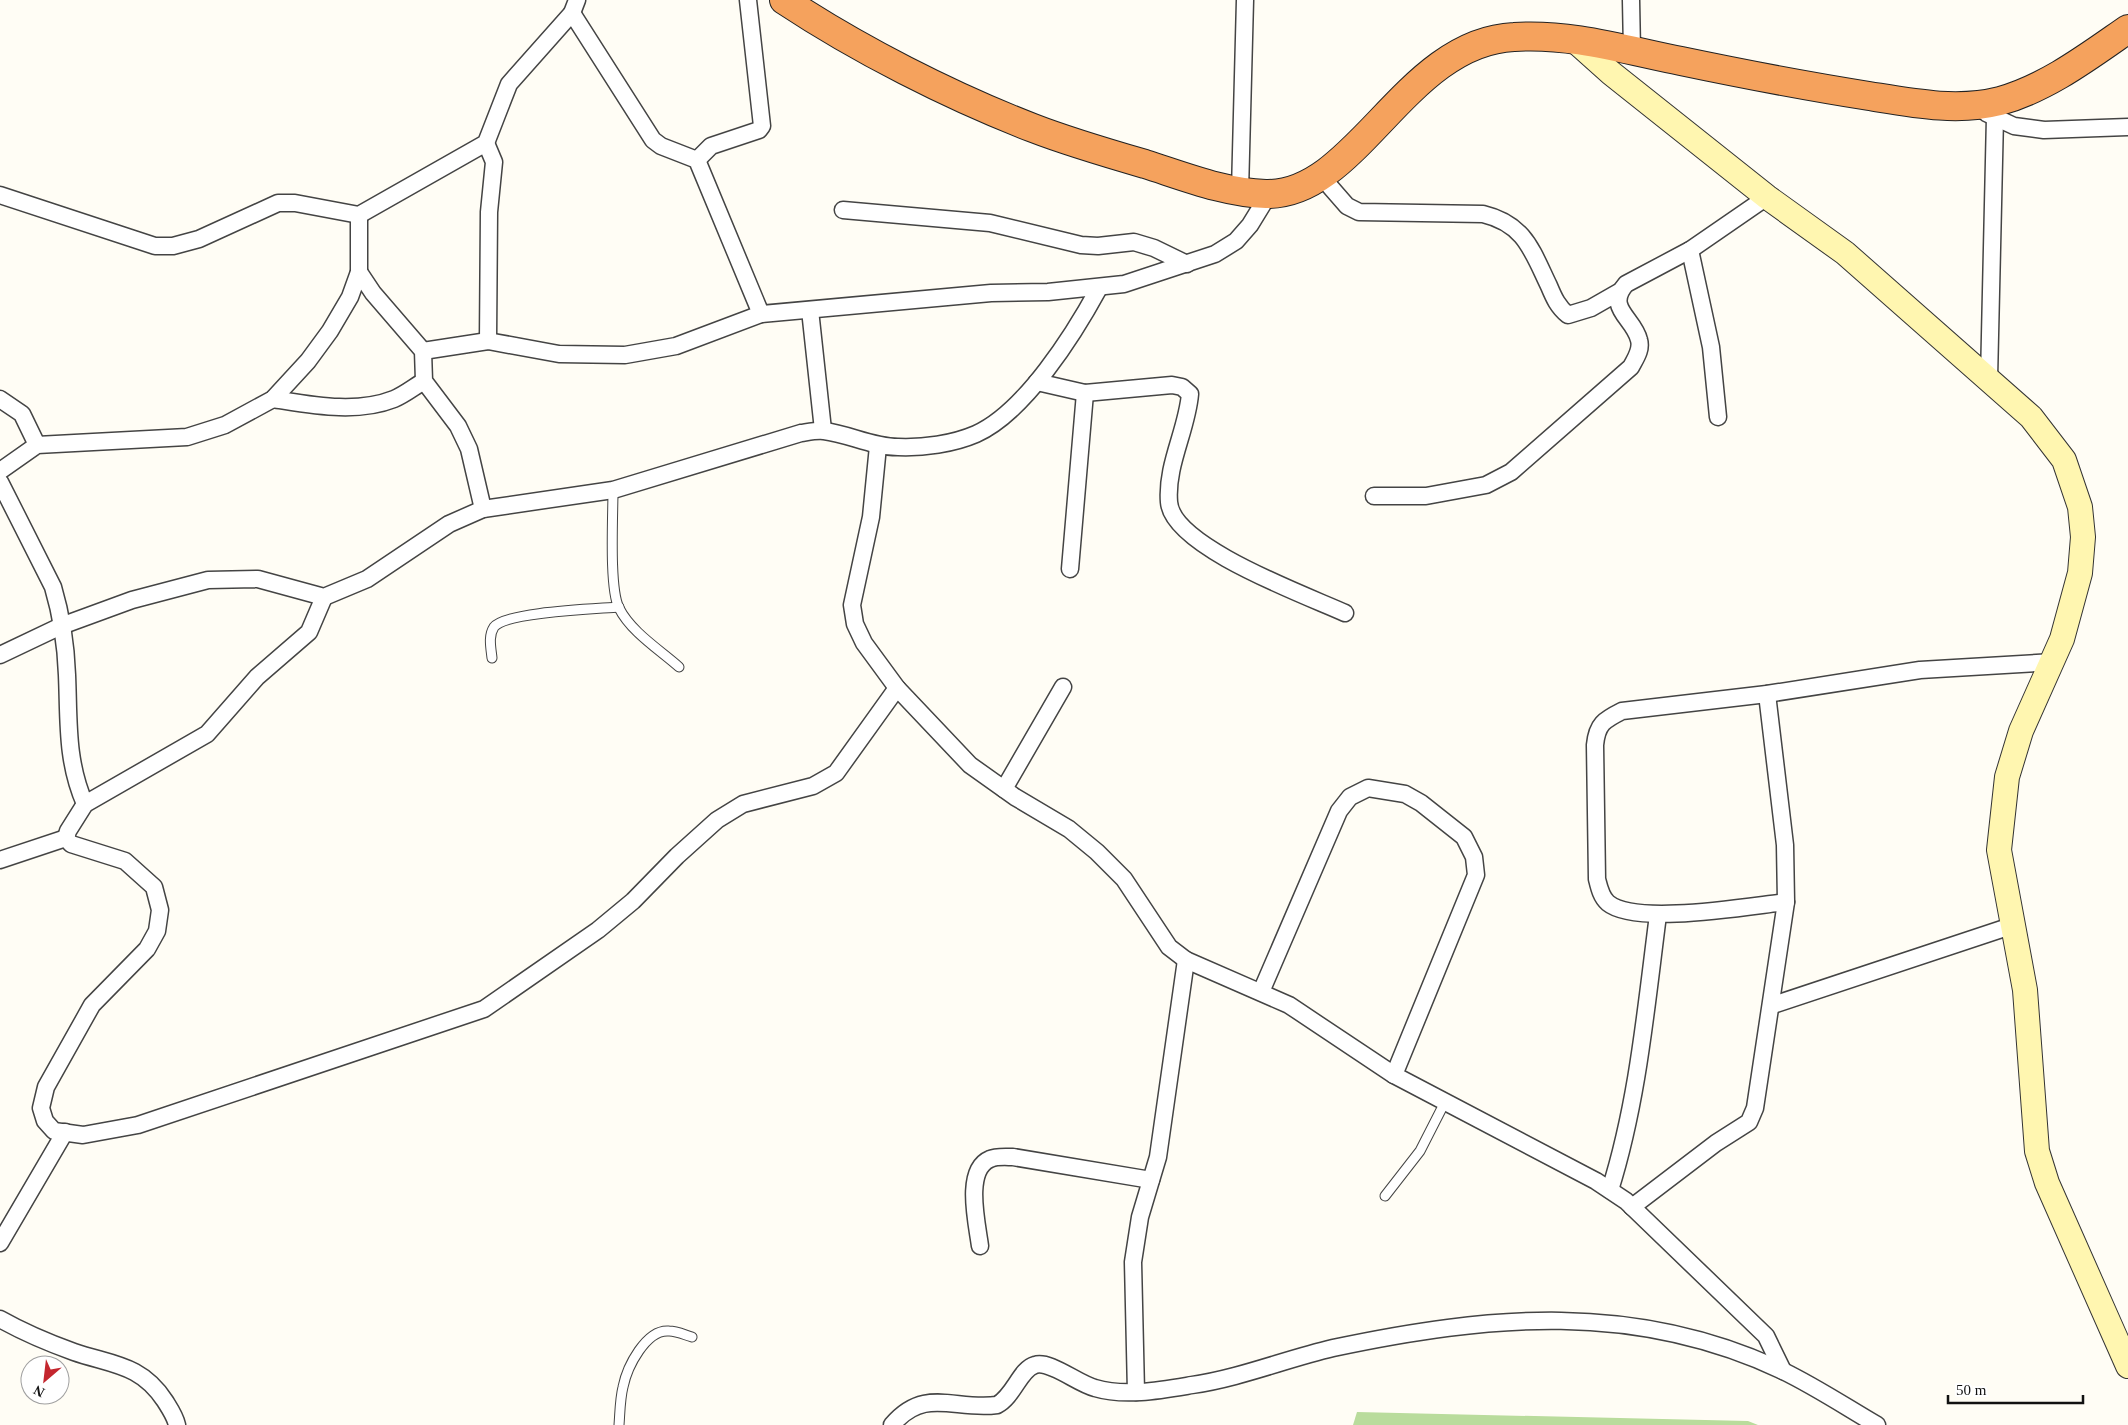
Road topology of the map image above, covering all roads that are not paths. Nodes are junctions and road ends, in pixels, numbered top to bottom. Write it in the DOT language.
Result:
graph roads {
  1 [pos="748,0"];
  2 [pos="784,0"];
  3 [pos="1245,0"];
  4 [pos="1631,0"];
  5 [pos="575,6"];
  6 [pos="2128,29"];
  7 [pos="1573,39"];
  8 [pos="1632,51"];
  9 [pos="1984,111"];
  10 [pos="2128,127"];
  11 [pos="486,143"];
  12 [pos="697,160"];
  13 [pos="1320,175"];
  14 [pos="1240,191"];
  15 [pos="1269,194"];
  16 [pos="0,195"];
  17 [pos="1767,197"];
  18 [pos="843,210"];
  19 [pos="359,215"];
  20 [pos="1690,250"];
  21 [pos="1187,264"];
  22 [pos="359,272"];
  23 [pos="1099,288"];
  24 [pos="1619,292"];
  25 [pos="810,310"];
  26 [pos="761,314"];
  27 [pos="488,341"];
  28 [pos="424,351"];
  29 [pos="1989,378"];
  30 [pos="424,381"];
  31 [pos="1037,382"];
  32 [pos="1085,393"];
  33 [pos="0,399"];
  34 [pos="273,399"];
  35 [pos="1718,417"];
  36 [pos="822,430"];
  37 [pos="37,445"];
  38 [pos="878,446"];
  39 [pos="0,471"];
  40 [pos="0,482"];
  41 [pos="613,490"];
  42 [pos="1374,496"];
  43 [pos="483,509"];
  44 [pos="1070,569"];
  45 [pos="324,598"];
  46 [pos="619,607"];
  47 [pos="1345,613"];
  48 [pos="61,626"];
  49 [pos="0,655"];
  50 [pos="492,658"];
  51 [pos="2053,662"];
  52 [pos="679,668"];
  53 [pos="1063,687"];
  54 [pos="897,688"];
  55 [pos="1767,694"];
  56 [pos="1004,789"];
  57 [pos="85,804"];
  58 [pos="66,838"];
  59 [pos="0,860"];
  60 [pos="1786,902"];
  61 [pos="1658,915"];
  62 [pos="2014,925"];
  63 [pos="1186,960"];
  64 [pos="1261,992"];
  65 [pos="1772,1005"];
  66 [pos="1394,1074"];
  67 [pos="1445,1102"];
  68 [pos="65,1132"];
  69 [pos="1151,1180"];
  70 [pos="1610,1190"];
  71 [pos="1385,1196"];
  72 [pos="1632,1207"];
  73 [pos="0,1243"];
  74 [pos="980,1246"];
  75 [pos="0,1319"];
  76 [pos="692,1337"];
  77 [pos="2128,1366"];
  78 [pos="1783,1371"];
  79 [pos="1136,1392"];
  80 [pos="177,1425"];
  81 [pos="619,1425"];
  82 [pos="892,1425"];
  83 [pos="1877,1425"];
  1 -- 12 [label="street"];
  2 -- 14 [label="highway"];
  3 -- 14 [label="street"];
  4 -- 8 [label="street"];
  5 -- 11 [label="street"];
  5 -- 12 [label="street"];
  6 -- 9 [label="highway"];
  7 -- 8 [label="highway"];
  7 -- 13 [label="highway"];
  7 -- 17 [label="street"];
  8 -- 9 [label="highway"];
  9 -- 10 [label="street"];
  9 -- 29 [label="street"];
  11 -- 19 [label="street"];
  11 -- 27 [label="street"];
  12 -- 26 [label="street"];
  13 -- 15 [label="highway"];
  13 -- 24 [label="street"];
  14 -- 15 [label="highway"];
  15 -- 21 [label="street"];
  16 -- 19 [label="street"];
  17 -- 20 [label="street"];
  17 -- 29 [label="street"];
  18 -- 21 [label="street"];
  19 -- 22 [label="street"];
  20 -- 24 [label="street"];
  20 -- 35 [label="street"];
  21 -- 23 [label="street"];
  22 -- 28 [label="street"];
  22 -- 34 [label="street"];
  23 -- 25 [label="street"];
  23 -- 31 [label="street"];
  24 -- 42 [label="street"];
  25 -- 26 [label="street"];
  25 -- 36 [label="street"];
  26 -- 27 [label="street"];
  27 -- 28 [label="street"];
  28 -- 30 [label="street"];
  29 -- 51 [label="street"];
  30 -- 34 [label="street"];
  30 -- 43 [label="street"];
  31 -- 32 [label="street"];
  31 -- 38 [label="street"];
  32 -- 44 [label="street"];
  32 -- 47 [label="street"];
  33 -- 37 [label="street"];
  34 -- 37 [label="street"];
  36 -- 38 [label="street"];
  36 -- 41 [label="street"];
  37 -- 39 [label="street"];
  38 -- 54 [label="street"];
  40 -- 48 [label="street"];
  41 -- 43 [label="street"];
  41 -- 46 [label="lane"];
  43 -- 45 [label="street"];
  45 -- 48 [label="street"];
  45 -- 57 [label="street"];
  46 -- 50 [label="lane"];
  46 -- 52 [label="lane"];
  48 -- 49 [label="street"];
  48 -- 57 [label="street"];
  51 -- 55 [label="street"];
  51 -- 62 [label="street"];
  53 -- 56 [label="street"];
  54 -- 56 [label="street"];
  54 -- 68 [label="street"];
  55 -- 60 [label="street"];
  55 -- 61 [label="street"];
  56 -- 63 [label="street"];
  57 -- 58 [label="street"];
  58 -- 59 [label="street"];
  58 -- 68 [label="street"];
  60 -- 61 [label="street"];
  60 -- 65 [label="street"];
  61 -- 70 [label="street"];
  62 -- 65 [label="street"];
  62 -- 77 [label="street"];
  63 -- 64 [label="street"];
  63 -- 69 [label="street"];
  64 -- 66 [label="street"];
  64 -- 66 [label="street"];
  65 -- 72 [label="street"];
  66 -- 67 [label="street"];
  67 -- 70 [label="street"];
  67 -- 71 [label="lane"];
  68 -- 73 [label="street"];
  69 -- 74 [label="street"];
  69 -- 79 [label="street"];
  70 -- 72 [label="street"];
  72 -- 78 [label="street"];
  75 -- 80 [label="street"];
  76 -- 81 [label="lane"];
  78 -- 79 [label="street"];
  78 -- 83 [label="street"];
  79 -- 82 [label="street"];
}
